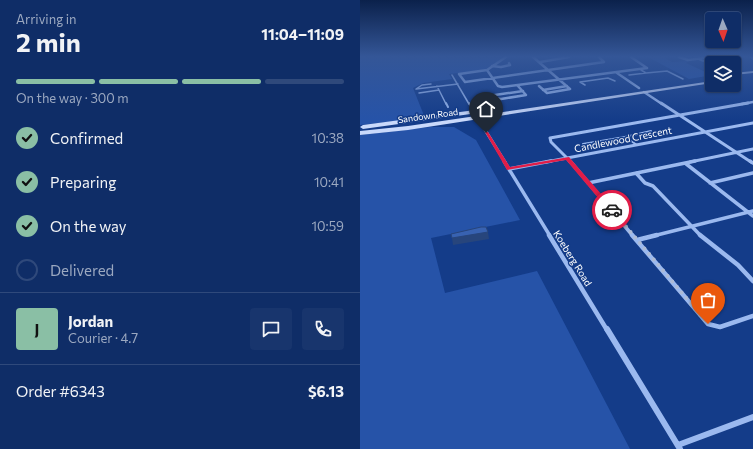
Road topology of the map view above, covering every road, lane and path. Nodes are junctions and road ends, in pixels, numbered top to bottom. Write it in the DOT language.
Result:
graph roads {
  1 [pos="454,78"];
  2 [pos="462,78"];
  3 [pos="492,78"];
  4 [pos="558,78"];
  5 [pos="577,78"];
  6 [pos="624,78"];
  7 [pos="705,78"];
  8 [pos="600,79"];
  9 [pos="561,80"];
  10 [pos="590,80"];
  11 [pos="615,81"];
  12 [pos="580,82"];
  13 [pos="604,82"];
  14 [pos="705,83"];
  15 [pos="431,84"];
  16 [pos="458,84"];
  17 [pos="595,84"];
  18 [pos="585,85"];
  19 [pos="437,86"];
  20 [pos="518,86"];
  21 [pos="539,86"];
  22 [pos="439,90"];
  23 [pos="642,90"];
  24 [pos="523,91"];
  25 [pos="418,93"];
  26 [pos="753,102"];
  27 [pos="448,107"];
  28 [pos="680,114"];
  29 [pos="475,115"];
  30 [pos="753,123"];
  31 [pos="360,128"];
  32 [pos="651,132"];
  33 [pos="707,132"];
  34 [pos="360,133"];
  35 [pos="625,136"];
  36 [pos="583,144"];
  37 [pos="637,145"];
  38 [pos="753,149"];
  39 [pos="737,152"];
  40 [pos="567,158"];
  41 [pos="685,163"];
  42 [pos="753,163"];
  43 [pos="509,169"];
  44 [pos="636,173"];
  45 [pos="753,173"];
  46 [pos="588,183"];
  47 [pos="710,183"];
  48 [pos="753,211"];
  49 [pos="748,212"];
  50 [pos="753,216"];
  51 [pos="691,226"];
  52 [pos="637,240"];
  53 [pos="753,281"];
  54 [pos="753,316"];
  55 [pos="753,417"];
  56 [pos="679,447"];
  1 -- 16 [label="lane, Koeberg Road"];
  2 -- 3 [label="street"];
  3 -- 20 [label="street"];
  4 -- 9 [label="street"];
  5 -- 9 [label="street"];
  5 -- 12 [label="lane"];
  6 -- 23 [label="street"];
  7 -- 23 [label="main road, Sandown Road"];
  8 -- 10 [label="lane"];
  8 -- 11 [label="lane"];
  8 -- 13 [label="lane"];
  9 -- 20 [label="street"];
  9 -- 21 [label="street"];
  10 -- 12 [label="lane"];
  10 -- 17 [label="lane"];
  12 -- 18 [label="lane"];
  14 -- 23 [label="main road, Sandown Road"];
  15 -- 19 [label="lane"];
  16 -- 19 [label="lane"];
  16 -- 29 [label="lane, Koeberg Road"];
  19 -- 22 [label="lane"];
  20 -- 24 [label="street"];
  22 -- 25 [label="lane"];
  22 -- 27 [label="lane"];
  23 -- 28 [label="street"];
  23 -- 29 [label="main road, Sandown Road"];
  24 -- 24 [label="street"];
  26 -- 28 [label="street"];
  28 -- 33 [label="street"];
  28 -- 40 [label="street"];
  29 -- 31 [label="main road, Sandown Road"];
  29 -- 34 [label="main road, Sandown Road"];
  29 -- 43 [label="street, Koeberg Road"];
  30 -- 33 [label="street, Candlewood Crescent"];
  32 -- 35 [label="lane"];
  33 -- 37 [label="street, Candlewood Crescent"];
  33 -- 39 [label="street"];
  35 -- 36 [label="lane"];
  35 -- 37 [label="lane"];
  37 -- 40 [label="street, Candlewood Crescent"];
  38 -- 39 [label="street"];
  39 -- 41 [label="street"];
  39 -- 42 [label="street"];
  40 -- 43 [label="street"];
  40 -- 46 [label="street, Candlewood Crescent"];
  41 -- 44 [label="street"];
  41 -- 47 [label="street"];
  43 -- 56 [label="street, Koeberg Road"];
  44 -- 46 [label="street"];
  44 -- 51 [label="street"];
  45 -- 47 [label="street"];
  46 -- 52 [label="street, Candlewood Crescent"];
  47 -- 49 [label="street"];
  48 -- 49 [label="street"];
  49 -- 50 [label="street"];
  49 -- 51 [label="street"];
  51 -- 52 [label="street"];
  51 -- 53 [label="street"];
  52 -- 54 [label="street, Candlewood Crescent"];
  55 -- 56 [label="street"];
}
